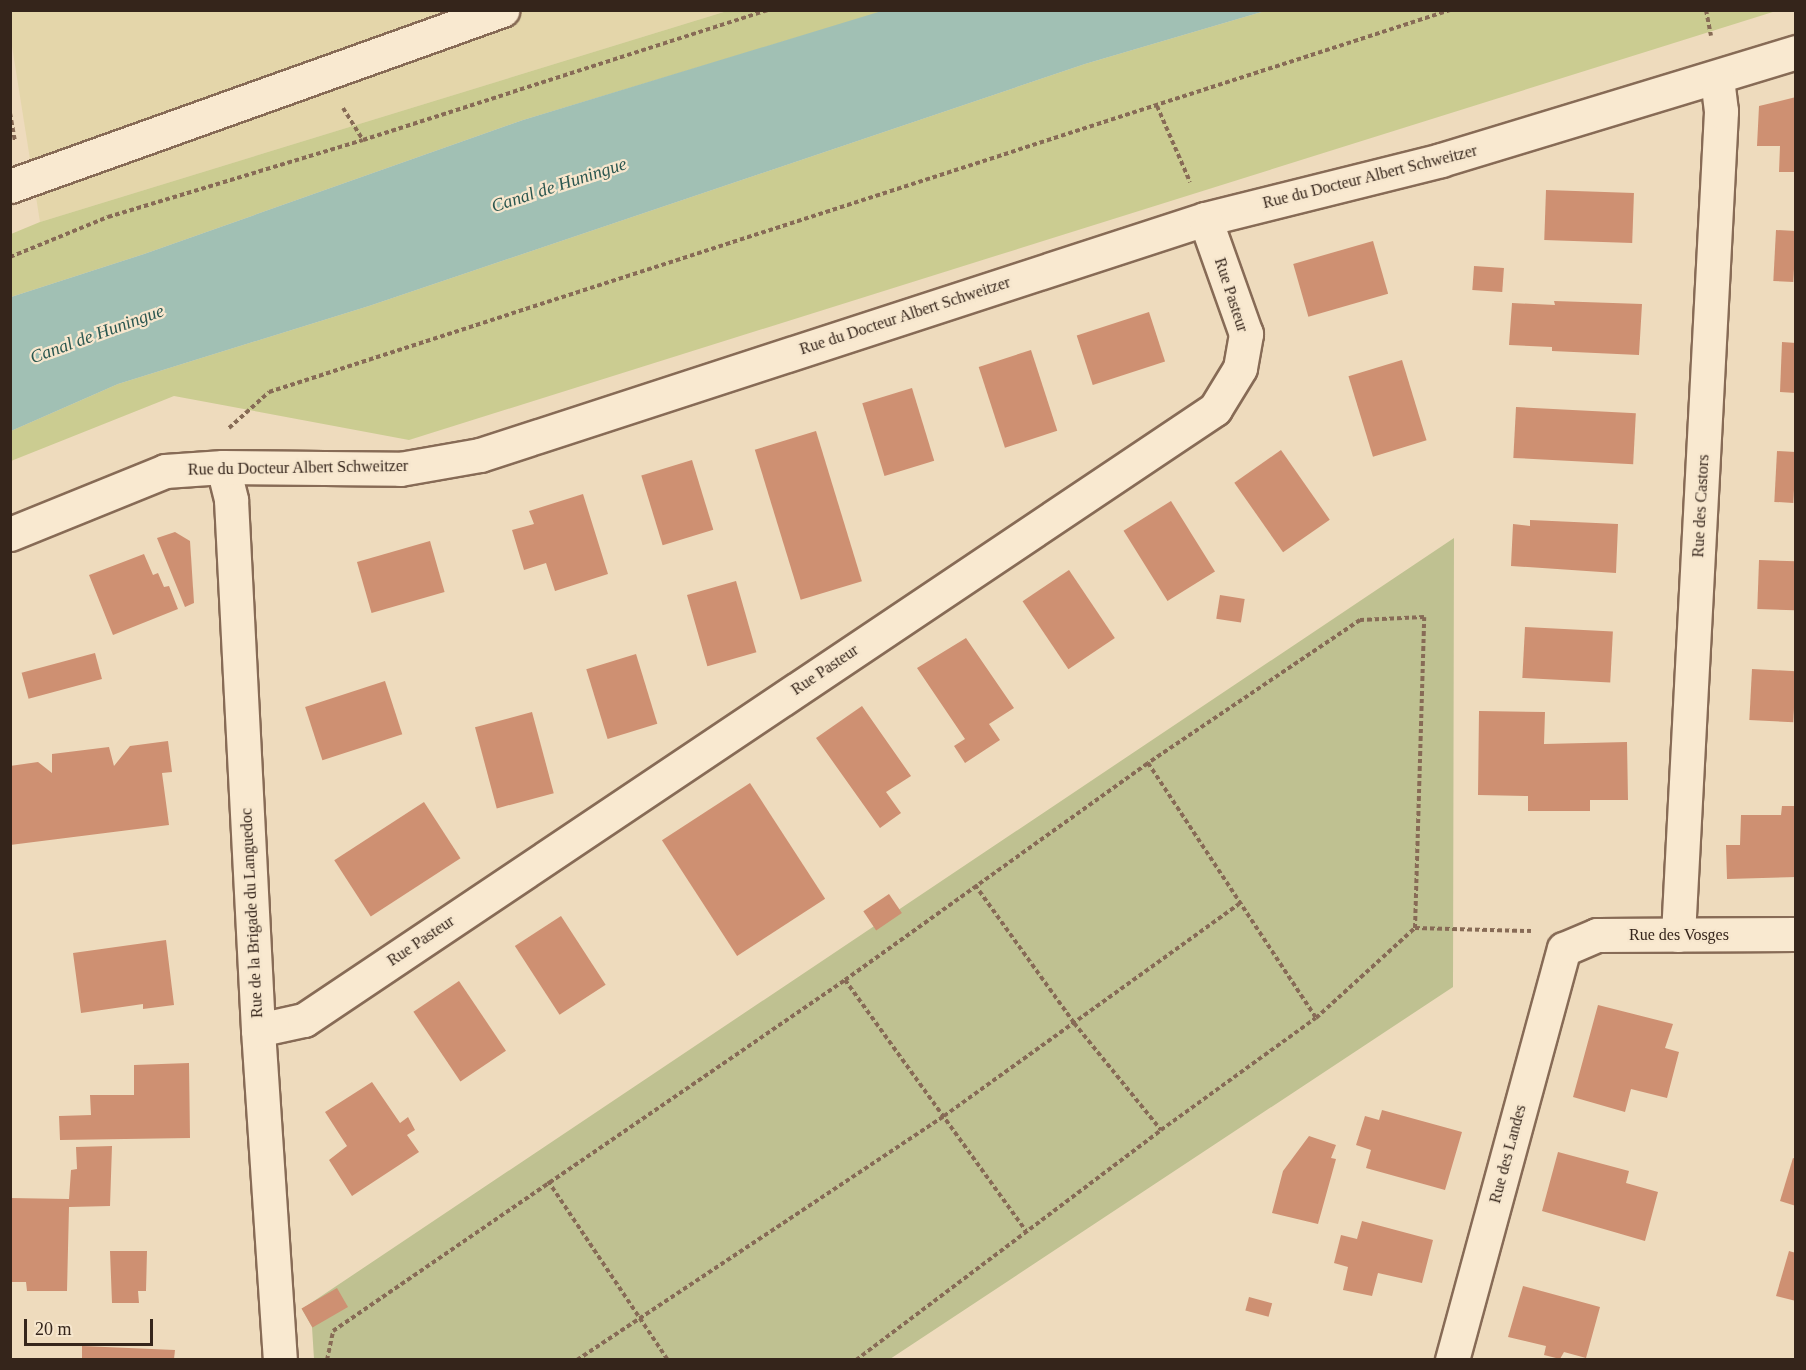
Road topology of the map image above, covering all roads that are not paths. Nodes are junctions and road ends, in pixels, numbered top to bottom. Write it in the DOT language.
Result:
graph roads {
  1 [pos="501,10"];
  2 [pos="1796,52"];
  3 [pos="1717,78"];
  4 [pos="10,186"];
  5 [pos="1205,219"];
  6 [pos="223,467"];
  7 [pos="10,534"];
  8 [pos="1796,934"];
  9 [pos="1678,935"];
  10 [pos="1564,949"];
  11 [pos="258,1030"];
  12 [pos="280,1359"];
  13 [pos="1452,1359"];
  1 -- 4 [label="street"];
  2 -- 3 [label="street, Rue du Docteur Albert Schweitzer"];
  3 -- 5 [label="street, Rue du Docteur Albert Schweitzer"];
  3 -- 9 [label="street, Rue des Castors"];
  5 -- 6 [label="street, Rue du Docteur Albert Schweitzer"];
  5 -- 11 [label="street, Rue Pasteur"];
  6 -- 7 [label="street, Rue du Docteur Albert Schweitzer"];
  6 -- 11 [label="street, Rue de la Brigade du Languedoc"];
  8 -- 9 [label="street, Rue des Vosges"];
  9 -- 10 [label="street, Rue des Vosges"];
  10 -- 13 [label="street, Rue des Landes"];
  11 -- 12 [label="street, Rue de la Brigade du Languedoc"];
}
